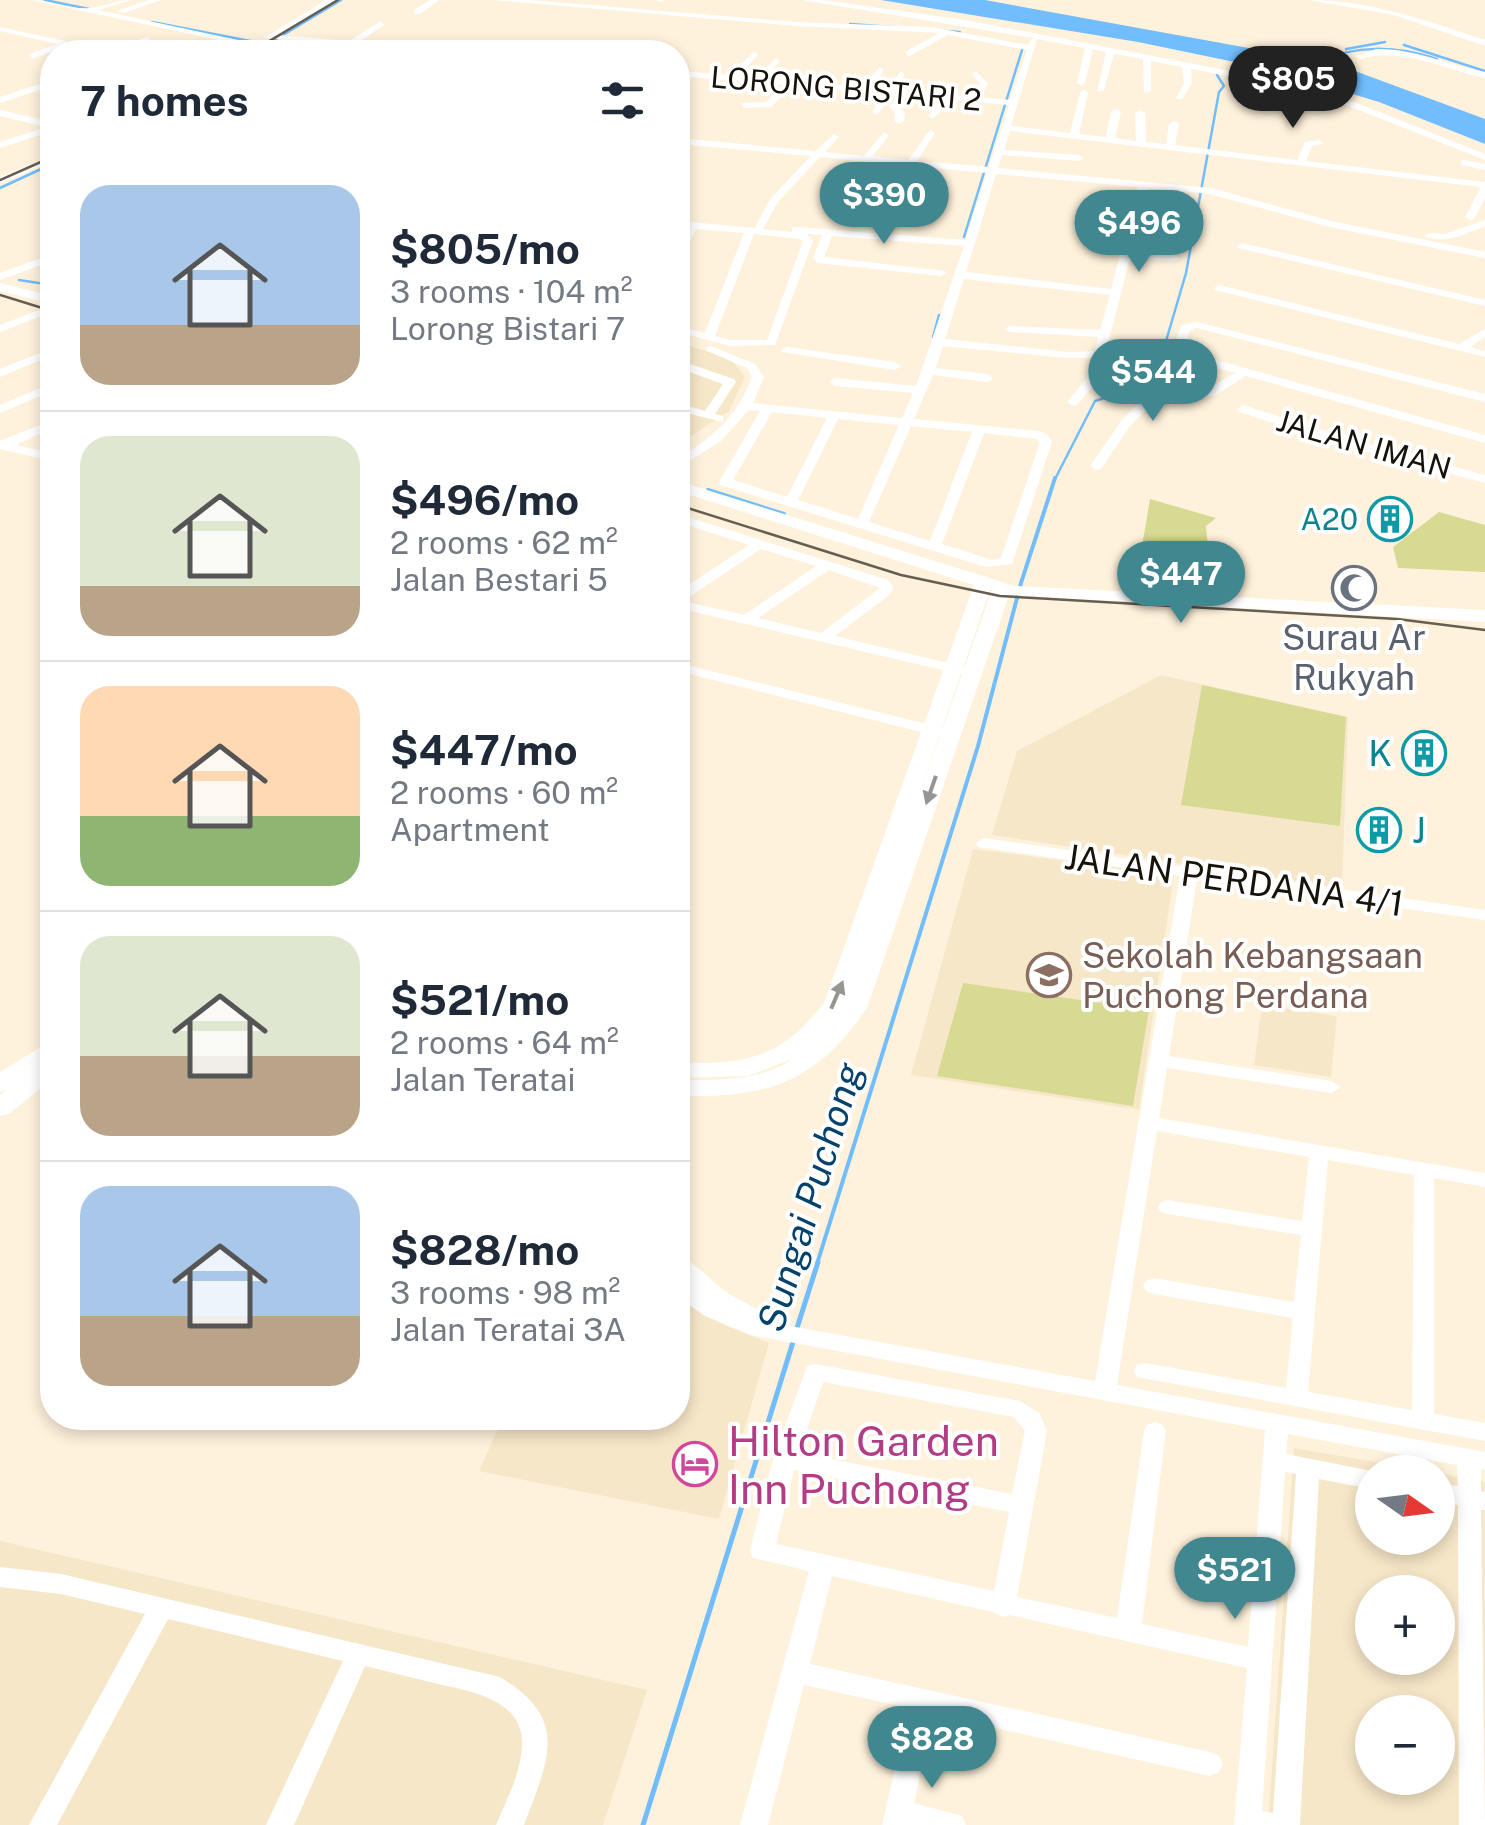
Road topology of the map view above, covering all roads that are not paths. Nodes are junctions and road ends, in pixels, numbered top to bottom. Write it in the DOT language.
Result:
graph roads {
  1 [pos="35,0"];
  2 [pos="61,0"];
  3 [pos="126,0"];
  4 [pos="157,0"];
  5 [pos="435,0"];
  6 [pos="498,0"];
  7 [pos="806,0"];
  8 [pos="1312,0"];
  9 [pos="1376,0"];
  10 [pos="75,1"];
  11 [pos="330,1"];
  12 [pos="313,2"];
  13 [pos="744,4"];
  14 [pos="1364,7"];
  15 [pos="93,9"];
  16 [pos="121,12"];
  17 [pos="417,12"];
  18 [pos="728,18"];
  19 [pos="381,22"];
  20 [pos="756,22"];
  21 [pos="910,27"];
  22 [pos="744,30"];
  23 [pos="946,32"];
  24 [pos="6,34"];
  25 [pos="327,37"];
  26 [pos="1039,38"];
  27 [pos="270,39"];
  28 [pos="57,40"];
  29 [pos="323,40"];
  30 [pos="337,40"];
  31 [pos="356,40"];
  32 [pos="894,40"];
  33 [pos="1485,43"];
  34 [pos="1090,47"];
  35 [pos="1030,48"];
  36 [pos="1110,52"];
  37 [pos="40,53"];
  38 [pos="908,54"];
  39 [pos="754,55"];
  40 [pos="32,56"];
  41 [pos="1360,56"];
  42 [pos="1148,59"];
  43 [pos="776,60"];
  44 [pos="1186,66"];
  45 [pos="1085,69"];
  46 [pos="880,70"];
  47 [pos="1106,70"];
  48 [pos="690,74"];
  49 [pos="901,74"];
  50 [pos="976,74"];
  51 [pos="731,78"];
  52 [pos="759,80"];
  53 [pos="1482,81"];
  54 [pos="958,82"];
  55 [pos="790,83"];
  56 [pos="40,87"];
  57 [pos="860,89"];
  58 [pos="1100,90"];
  59 [pos="1148,91"];
  60 [pos="890,92"];
  61 [pos="910,94"];
  62 [pos="949,97"];
  63 [pos="1178,97"];
  64 [pos="975,99"];
  65 [pos="0,100"];
  66 [pos="840,101"];
  67 [pos="1008,102"];
  68 [pos="744,105"];
  69 [pos="877,112"];
  70 [pos="1119,112"];
  71 [pos="0,113"];
  72 [pos="1140,113"];
  73 [pos="934,116"];
  74 [pos="899,121"];
  75 [pos="40,122"];
  76 [pos="1174,124"];
  77 [pos="40,128"];
  78 [pos="1006,128"];
  79 [pos="930,133"];
  80 [pos="884,135"];
  81 [pos="1074,135"];
  82 [pos="834,136"];
  83 [pos="1114,140"];
  84 [pos="690,142"];
  85 [pos="1319,142"];
  86 [pos="1141,144"];
  87 [pos="0,145"];
  88 [pos="1170,147"];
  89 [pos="818,154"];
  90 [pos="997,155"];
  91 [pos="1485,157"];
  92 [pos="866,159"];
  93 [pos="1076,161"];
  94 [pos="1300,163"];
  95 [pos="1464,163"];
  96 [pos="915,164"];
  97 [pos="40,165"];
  98 [pos="1485,167"];
  99 [pos="984,170"];
  100 [pos="0,180"];
  101 [pos="894,180"];
  102 [pos="1144,185"];
  103 [pos="1485,187"];
  104 [pos="1470,217"];
  105 [pos="690,223"];
  106 [pos="1485,223"];
  107 [pos="692,226"];
  108 [pos="754,229"];
  109 [pos="690,230"];
  110 [pos="826,236"];
  111 [pos="1415,242"];
  112 [pos="970,243"];
  113 [pos="1242,246"];
  114 [pos="949,249"];
  115 [pos="1124,254"];
  116 [pos="1485,255"];
  117 [pos="1174,258"];
  118 [pos="40,263"];
  119 [pos="941,274"];
  120 [pos="959,275"];
  121 [pos="4,280"];
  122 [pos="1219,288"];
  123 [pos="40,292"];
  124 [pos="1114,292"];
  125 [pos="1485,302"];
  126 [pos="40,313"];
  127 [pos="40,325"];
  128 [pos="0,329"];
  129 [pos="1010,329"];
  130 [pos="690,332"];
  131 [pos="1485,332"];
  132 [pos="1104,334"];
  133 [pos="709,337"];
  134 [pos="0,339"];
  135 [pos="816,342"];
  136 [pos="938,342"];
  137 [pos="690,343"];
  138 [pos="1462,348"];
  139 [pos="787,350"];
  140 [pos="806,354"];
  141 [pos="1181,354"];
  142 [pos="1485,354"];
  143 [pos="1098,356"];
  144 [pos="40,357"];
  145 [pos="690,368"];
  146 [pos="871,368"];
  147 [pos="918,368"];
  148 [pos="0,372"];
  149 [pos="1244,372"];
  150 [pos="987,378"];
  151 [pos="835,382"];
  152 [pos="922,390"];
  153 [pos="40,391"];
  154 [pos="1210,394"];
  155 [pos="1485,398"];
  156 [pos="1073,402"];
  157 [pos="746,406"];
  158 [pos="768,408"];
  159 [pos="0,409"];
  160 [pos="1243,409"];
  161 [pos="690,411"];
  162 [pos="834,414"];
  163 [pos="708,416"];
  164 [pos="904,422"];
  165 [pos="734,423"];
  166 [pos="40,429"];
  167 [pos="979,429"];
  168 [pos="1485,438"];
  169 [pos="2,445"];
  170 [pos="40,454"];
  171 [pos="690,457"];
  172 [pos="1096,466"];
  173 [pos="1485,479"];
  174 [pos="690,493"];
  175 [pos="690,493"];
  176 [pos="790,503"];
  177 [pos="690,522"];
  178 [pos="695,523"];
  179 [pos="862,524"];
  180 [pos="690,526"];
  181 [pos="760,543"];
  182 [pos="934,547"];
  183 [pos="827,565"];
  184 [pos="950,584"];
  185 [pos="690,593"];
  186 [pos="993,599"];
  187 [pos="1056,601"];
  188 [pos="690,604"];
  189 [pos="1485,616"];
  190 [pos="746,620"];
  191 [pos="1485,626"];
  192 [pos="824,638"];
  193 [pos="690,670"];
  194 [pos="962,670"];
  195 [pos="941,732"];
  196 [pos="984,843"];
  197 [pos="1188,875"];
  198 [pos="1485,915"];
  199 [pos="40,1056"];
  200 [pos="1158,1060"];
  201 [pos="40,1076"];
  202 [pos="691,1077"];
  203 [pos="0,1084"];
  204 [pos="1331,1087"];
  205 [pos="0,1108"];
  206 [pos="1148,1123"];
  207 [pos="1319,1152"];
  208 [pos="1424,1170"];
  209 [pos="1485,1180"];
  210 [pos="1168,1206"];
  211 [pos="1312,1230"];
  212 [pos="690,1274"];
  213 [pos="1154,1286"];
  214 [pos="690,1294"];
  215 [pos="1304,1312"];
  216 [pos="772,1330"];
  217 [pos="1145,1371"];
  218 [pos="1104,1389"];
  219 [pos="1296,1398"];
  220 [pos="1423,1421"];
  221 [pos="1278,1422"];
  222 [pos="1156,1431"];
  223 [pos="1485,1432"];
  224 [pos="785,1459"];
  225 [pos="1477,1459"];
  226 [pos="1275,1462"];
  227 [pos="1308,1468"];
  228 [pos="1355,1477"];
  229 [pos="1477,1499"];
  230 [pos="1022,1505"];
  231 [pos="823,1566"];
  232 [pos="0,1577"];
  233 [pos="1003,1606"];
  234 [pos="161,1609"];
  235 [pos="1128,1632"];
  236 [pos="356,1657"];
  237 [pos="1260,1660"];
  238 [pos="795,1672"];
  239 [pos="923,1702"];
  240 [pos="1210,1764"];
  241 [pos="898,1819"];
  242 [pos="1256,1823"];
  243 [pos="43,1825"];
  244 [pos="280,1825"];
  245 [pos="510,1825"];
  246 [pos="754,1825"];
  247 [pos="952,1825"];
  248 [pos="1286,1825"];
  249 [pos="1473,1825"];
  1 -- 15 [label="street"];
  2 -- 10 [label="street"];
  3 -- 15 [label="street"];
  4 -- 16 [label="street"];
  5 -- 17 [label="street"];
  6 -- 18 [label="street"];
  7 -- 26 [label="street"];
  8 -- 14 [label="street"];
  9 -- 14 [label="street"];
  10 -- 15 [label="street"];
  11 -- 12 [label="street"];
  11 -- 27 [label="street"];
  13 -- 18 [label="street"];
  14 -- 33 [label="street"];
  15 -- 16 [label="street"];
  15 -- 27 [label="street"];
  16 -- 27 [label="street"];
  18 -- 20 [label="street"];
  19 -- 31 [label="street"];
  20 -- 21 [label="street"];
  20 -- 22 [label="street"];
  21 -- 23 [label="street"];
  21 -- 32 [label="street"];
  23 -- 35 [label="street"];
  23 -- 38 [label="street"];
  24 -- 28 [label="street"];
  25 -- 27 [label="street"];
  25 -- 29 [label="street"];
  25 -- 30 [label="street"];
  26 -- 34 [label="street"];
  26 -- 35 [label="street"];
  34 -- 36 [label="street"];
  34 -- 45 [label="street"];
  35 -- 67 [label="street"];
  36 -- 42 [label="street"];
  36 -- 47 [label="street"];
  37 -- 40 [label="street"];
  39 -- 51 [label="street"];
  41 -- 53 [label="street"];
  42 -- 44 [label="street"];
  42 -- 59 [label="street"];
  43 -- 52 [label="street"];
  44 -- 63 [label="street"];
  44 -- 91 [label="street"];
  45 -- 47 [label="street"];
  45 -- 81 [label="street"];
  46 -- 57 [label="street"];
  47 -- 58 [label="street"];
  48 -- 51 [label="street, LORONG BISTARI 2"];
  49 -- 60 [label="street"];
  50 -- 64 [label="street"];
  51 -- 52 [label="street, LORONG BISTARI 2"];
  52 -- 55 [label="street, LORONG BISTARI 2"];
  54 -- 62 [label="street"];
  55 -- 57 [label="street, LORONG BISTARI 2"];
  55 -- 68 [label="street"];
  56 -- 65 [label="street"];
  57 -- 60 [label="street, LORONG BISTARI 2"];
  57 -- 66 [label="street"];
  60 -- 61 [label="street, LORONG BISTARI 2"];
  60 -- 69 [label="street"];
  61 -- 62 [label="street, LORONG BISTARI 2"];
  61 -- 74 [label="street"];
  62 -- 64 [label="street, LORONG BISTARI 2"];
  62 -- 73 [label="street"];
  64 -- 67 [label="street, LORONG BISTARI 2"];
  67 -- 78 [label="street"];
  70 -- 83 [label="street"];
  71 -- 75 [label="street"];
  72 -- 86 [label="street"];
  76 -- 88 [label="street"];
  77 -- 87 [label="street"];
  78 -- 81 [label="street"];
  78 -- 90 [label="street"];
  79 -- 96 [label="street"];
  80 -- 92 [label="street"];
  81 -- 83 [label="street"];
  82 -- 89 [label="street"];
  83 -- 86 [label="street"];
  84 -- 89 [label="street"];
  85 -- 94 [label="street"];
  86 -- 88 [label="street"];
  88 -- 94 [label="street"];
  89 -- 92 [label="street"];
  89 -- 108 [label="street"];
  90 -- 93 [label="street"];
  90 -- 99 [label="street"];
  92 -- 96 [label="street"];
  94 -- 103 [label="street"];
  95 -- 98 [label="street"];
  96 -- 99 [label="street"];
  96 -- 101 [label="street"];
  97 -- 100 [label="street"];
  99 -- 102 [label="street"];
  99 -- 112 [label="street"];
  102 -- 111 [label="street"];
  102 -- 115 [label="street"];
  103 -- 104 [label="street"];
  105 -- 108 [label="street"];
  106 -- 111 [label="street"];
  107 -- 108 [label="street"];
  107 -- 109 [label="street"];
  108 -- 110 [label="street"];
  108 -- 133 [label="street"];
  108 -- 133 [label="street"];
  110 -- 112 [label="street"];
  110 -- 114 [label="street"];
  110 -- 119 [label="street"];
  111 -- 116 [label="street"];
  112 -- 120 [label="street"];
  113 -- 125 [label="street"];
  115 -- 117 [label="street"];
  115 -- 124 [label="street"];
  118 -- 121 [label="street"];
  120 -- 124 [label="street"];
  120 -- 136 [label="street"];
  121 -- 123 [label="main road"];
  122 -- 138 [label="street"];
  124 -- 132 [label="street"];
  126 -- 128 [label="street"];
  127 -- 134 [label="street"];
  129 -- 132 [label="street"];
  130 -- 133 [label="street"];
  131 -- 138 [label="street"];
  132 -- 143 [label="street"];
  135 -- 140 [label="street"];
  136 -- 143 [label="street"];
  136 -- 147 [label="street"];
  137 -- 157 [label="street"];
  138 -- 142 [label="street"];
  139 -- 140 [label="street"];
  140 -- 147 [label="street"];
  141 -- 143 [label="street"];
  141 -- 149 [label="street"];
  141 -- 155 [label="street"];
  141 -- 172 [label="street"];
  143 -- 156 [label="street"];
  144 -- 148 [label="street"];
  145 -- 163 [label="street"];
  146 -- 147 [label="street"];
  147 -- 150 [label="street"];
  147 -- 152 [label="street"];
  149 -- 154 [label="street"];
  149 -- 168 [label="street"];
  151 -- 152 [label="street"];
  152 -- 164 [label="street"];
  153 -- 159 [label="street"];
  157 -- 158 [label="street"];
  157 -- 165 [label="street"];
  158 -- 162 [label="street"];
  158 -- 176 [label="street"];
  160 -- 173 [label="street, JALAN IMAN"];
  161 -- 163 [label="street"];
  162 -- 164 [label="street"];
  162 -- 176 [label="street"];
  163 -- 165 [label="street"];
  164 -- 167 [label="street"];
  164 -- 179 [label="street"];
  165 -- 171 [label="street"];
  166 -- 169 [label="street"];
  167 -- 182 [label="street"];
  167 -- 182 [label="street"];
  169 -- 170 [label="street"];
  174 -- 184 [label="main road"];
  175 -- 186 [label="main road"];
  176 -- 179 [label="street"];
  177 -- 178 [label="street"];
  178 -- 180 [label="street"];
  178 -- 181 [label="street"];
  179 -- 182 [label="street"];
  181 -- 183 [label="street"];
  181 -- 185 [label="street"];
  183 -- 190 [label="street"];
  183 -- 192 [label="street"];
  184 -- 186 [label="main road"];
  184 -- 186 [label="main road"];
  186 -- 187 [label="main road"];
  186 -- 187 [label="main road"];
  186 -- 194 [label="main road"];
  187 -- 189 [label="main road"];
  187 -- 191 [label="main road"];
  188 -- 190 [label="street"];
  190 -- 192 [label="street"];
  192 -- 194 [label="street"];
  193 -- 195 [label="street"];
  194 -- 195 [label="main road"];
  195 -- 202 [label="main road"];
  196 -- 197 [label="street, JALAN PERDANA 4/1"];
  197 -- 198 [label="street, JALAN PERDANA 4/1"];
  197 -- 200 [label="street"];
  199 -- 203 [label="main road"];
  200 -- 204 [label="street"];
  200 -- 206 [label="street"];
  201 -- 205 [label="main road"];
  206 -- 207 [label="street"];
  206 -- 218 [label="street"];
  207 -- 208 [label="street"];
  207 -- 211 [label="street"];
  208 -- 209 [label="street"];
  208 -- 220 [label="street"];
  210 -- 211 [label="street"];
  211 -- 215 [label="street"];
  212 -- 216 [label="street"];
  213 -- 215 [label="street"];
  214 -- 216 [label="street"];
  215 -- 219 [label="street"];
  216 -- 218 [label="street"];
  217 -- 219 [label="street"];
  218 -- 221 [label="street"];
  219 -- 220 [label="street"];
  220 -- 223 [label="street"];
  221 -- 225 [label="street"];
  221 -- 226 [label="street"];
  222 -- 235 [label="street"];
  224 -- 230 [label="street"];
  224 -- 230 [label="street"];
  224 -- 231 [label="street"];
  225 -- 229 [label="street"];
  226 -- 227 [label="street"];
  226 -- 237 [label="street"];
  227 -- 228 [label="street"];
  227 -- 248 [label="street"];
  229 -- 249 [label="street"];
  230 -- 233 [label="street"];
  231 -- 233 [label="street"];
  231 -- 238 [label="street"];
  232 -- 234 [label="street"];
  233 -- 235 [label="street"];
  234 -- 236 [label="street"];
  234 -- 243 [label="street"];
  235 -- 237 [label="street"];
  236 -- 244 [label="street"];
  236 -- 245 [label="street"];
  237 -- 242 [label="street"];
  238 -- 239 [label="street"];
  238 -- 246 [label="street"];
  239 -- 240 [label="street"];
  239 -- 241 [label="street"];
  241 -- 247 [label="street"];
}
